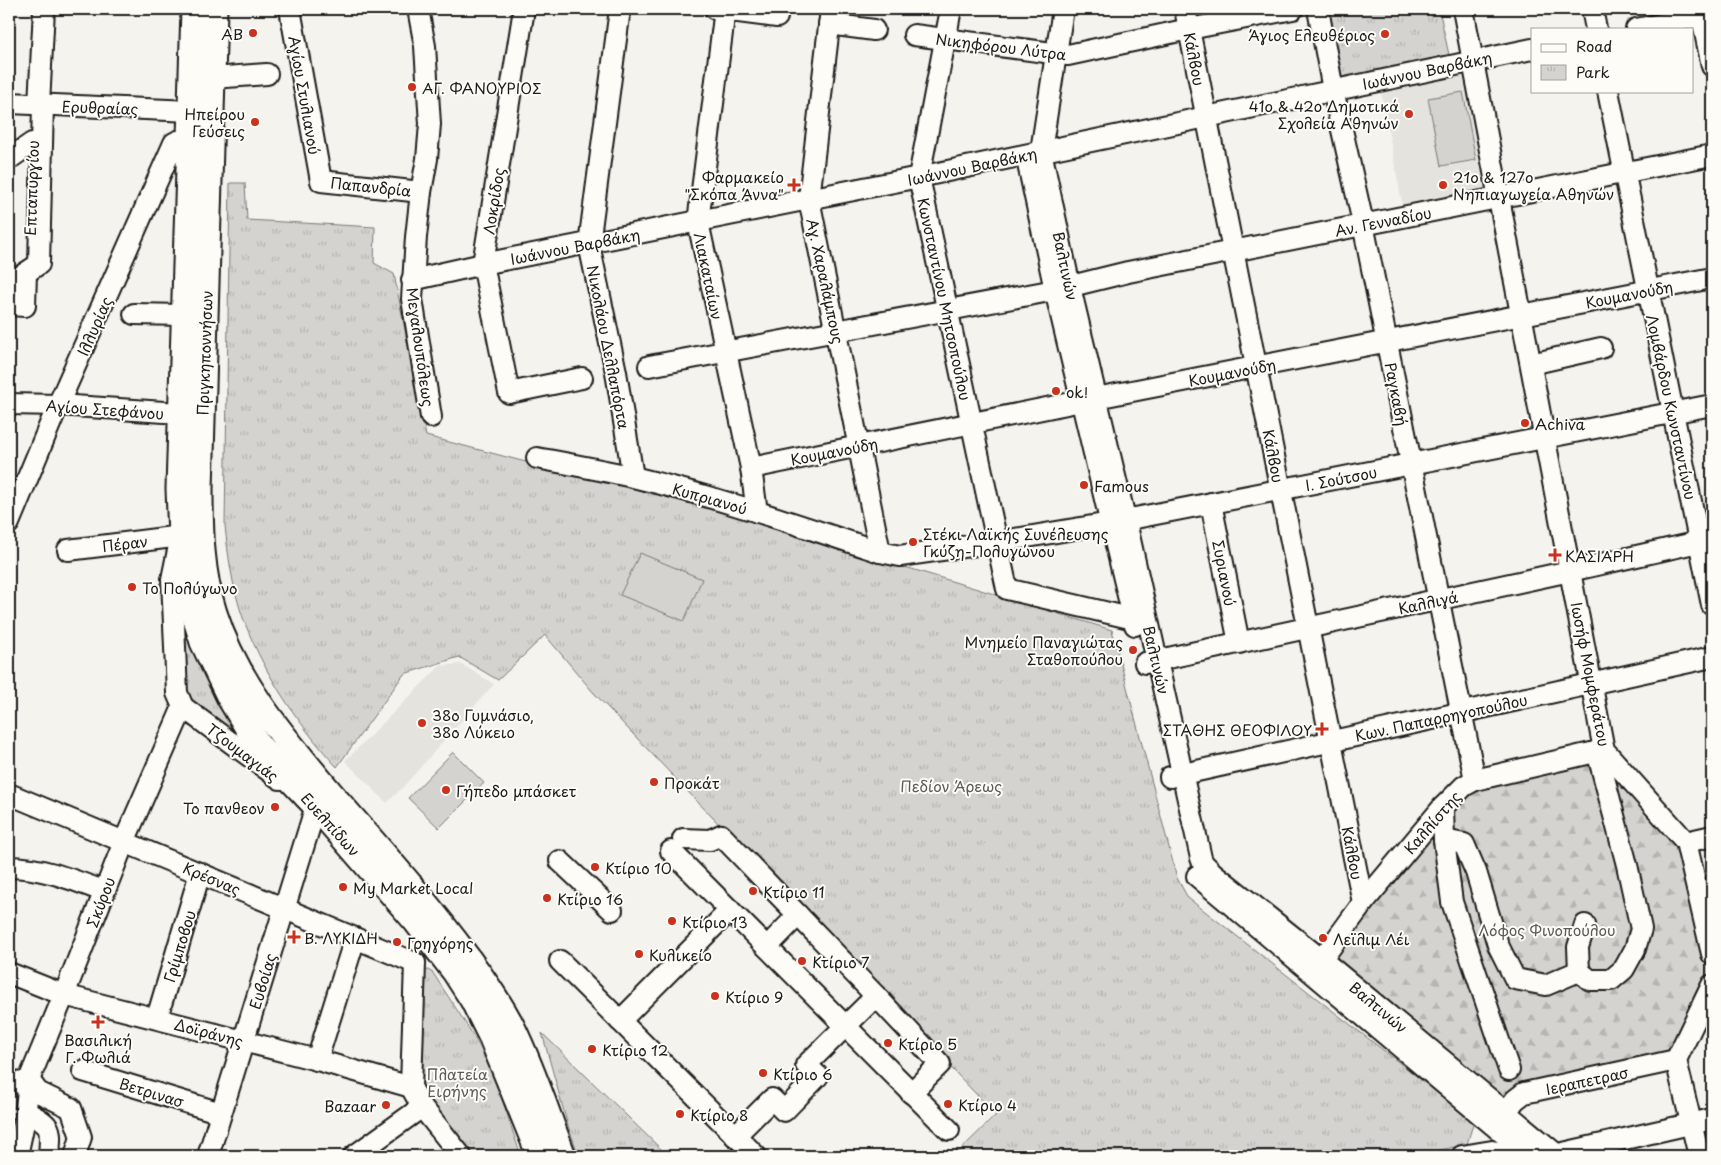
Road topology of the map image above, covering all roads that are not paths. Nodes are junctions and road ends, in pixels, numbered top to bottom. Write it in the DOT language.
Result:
graph roads {
  1 [pos="44,9"];
  2 [pos="194,9"];
  3 [pos="214,9"];
  4 [pos="290,9"];
  5 [pos="418,9"];
  6 [pos="524,9"];
  7 [pos="620,9"];
  8 [pos="722,9"];
  9 [pos="951,9"];
  10 [pos="1063,9"];
  11 [pos="1185,9"];
  12 [pos="1293,9"];
  13 [pos="1318,9"];
  14 [pos="1463,9"];
  15 [pos="1592,9"];
  16 [pos="1705,13"];
  17 [pos="777,17"];
  18 [pos="830,17"];
  19 [pos="1596,28"];
  20 [pos="1640,28"];
  21 [pos="1189,29"];
  22 [pos="874,30"];
  23 [pos="914,35"];
  24 [pos="946,39"];
  25 [pos="1531,49"];
  26 [pos="1057,54"];
  27 [pos="1473,60"];
  28 [pos="1712,66"];
  29 [pos="268,74"];
  30 [pos="212,78"];
  31 [pos="1333,90"];
  32 [pos="1608,92"];
  33 [pos="9,103"];
  34 [pos="38,104"];
  35 [pos="191,111"];
  36 [pos="1206,117"];
  37 [pos="190,142"];
  38 [pos="32,143"];
  39 [pos="1033,153"];
  40 [pos="1712,155"];
  41 [pos="9,159"];
  42 [pos="1624,172"];
  43 [pos="918,178"];
  44 [pos="321,181"];
  45 [pos="421,192"];
  46 [pos="1499,197"];
  47 [pos="809,199"];
  48 [pos="698,222"];
  49 [pos="1363,225"];
  50 [pos="589,244"];
  51 [pos="1233,252"];
  52 [pos="483,264"];
  53 [pos="31,270"];
  54 [pos="1712,278"];
  55 [pos="412,280"];
  56 [pos="9,284"];
  57 [pos="1062,288"];
  58 [pos="1648,291"];
  59 [pos="17,305"];
  60 [pos="947,310"];
  61 [pos="134,314"];
  62 [pos="1522,315"];
  63 [pos="184,316"];
  64 [pos="837,331"];
  65 [pos="1387,342"];
  66 [pos="1602,348"];
  67 [pos="726,352"];
  68 [pos="1531,364"];
  69 [pos="649,366"];
  70 [pos="1256,367"];
  71 [pos="582,378"];
  72 [pos="1089,400"];
  73 [pos="9,404"];
  74 [pos="58,405"];
  75 [pos="1712,405"];
  76 [pos="1673,413"];
  77 [pos="191,414"];
  78 [pos="431,416"];
  79 [pos="972,423"];
  80 [pos="1545,438"];
  81 [pos="860,446"];
  82 [pos="537,458"];
  83 [pos="1412,464"];
  84 [pos="752,468"];
  85 [pos="633,477"];
  86 [pos="1280,490"];
  87 [pos="1211,503"];
  88 [pos="757,512"];
  89 [pos="1117,521"];
  90 [pos="9,523"];
  91 [pos="181,536"];
  92 [pos="1706,540"];
  93 [pos="997,542"];
  94 [pos="68,550"];
  95 [pos="890,554"];
  96 [pos="1570,571"];
  97 [pos="1439,600"];
  98 [pos="1712,605"];
  99 [pos="1134,619"];
  100 [pos="1308,628"];
  101 [pos="1239,643"];
  102 [pos="1712,657"];
  103 [pos="1150,662"];
  104 [pos="1592,684"];
  105 [pos="240,693"];
  106 [pos="180,700"];
  107 [pos="1461,712"];
  108 [pos="1331,741"];
  109 [pos="1601,751"];
  110 [pos="1176,776"];
  111 [pos="1475,780"];
  112 [pos="9,794"];
  113 [pos="316,806"];
  114 [pos="1443,807"];
  115 [pos="1712,836"];
  116 [pos="1444,840"];
  117 [pos="124,842"];
  118 [pos="1686,842"];
  119 [pos="560,861"];
  120 [pos="9,867"];
  121 [pos="200,873"];
  122 [pos="104,891"];
  123 [pos="1363,903"];
  124 [pos="284,908"];
  125 [pos="612,910"];
  126 [pos="730,910"];
  127 [pos="798,916"];
  128 [pos="1585,925"];
  129 [pos="355,938"];
  130 [pos="443,941"];
  131 [pos="767,947"];
  132 [pos="1712,954"];
  133 [pos="560,960"];
  134 [pos="415,963"];
  135 [pos="1317,967"];
  136 [pos="1579,971"];
  137 [pos="9,972"];
  138 [pos="1712,985"];
  139 [pos="64,995"];
  140 [pos="876,996"];
  141 [pos="157,1018"];
  142 [pos="620,1021"];
  143 [pos="845,1026"];
  144 [pos="243,1041"];
  145 [pos="317,1060"];
  146 [pos="1676,1060"];
  147 [pos="1509,1070"];
  148 [pos="83,1071"];
  149 [pos="29,1080"];
  150 [pos="9,1081"];
  151 [pos="411,1088"];
  152 [pos="911,1093"];
  153 [pos="422,1107"];
  154 [pos="26,1112"];
  155 [pos="1506,1112"];
  156 [pos="221,1113"];
  157 [pos="1480,1114"];
  158 [pos="1712,1118"];
  159 [pos="1691,1123"];
  160 [pos="1523,1126"];
  161 [pos="949,1130"];
  162 [pos="735,1136"];
  163 [pos="556,1155"];
  164 [pos="1466,1155"];
  165 [pos="1554,1155"];
  166 [pos="17,1156"];
  167 [pos="49,1156"];
  168 [pos="75,1156"];
  169 [pos="208,1156"];
  170 [pos="354,1156"];
  171 [pos="461,1156"];
  172 [pos="756,1156"];
  173 [pos="1520,1156"];
  174 [pos="1531,1156"];
  175 [pos="1699,1156"];
  1 -- 34 [label="street, Επταπυργίου"];
  2 -- 35 [label="main road, Πριγκηποννήσων"];
  3 -- 30 [label="main road, Πριγκηποννήσων"];
  4 -- 44 [label="street, Αγίου Στυλιανού"];
  5 -- 45 [label="street, Μεγαλουπόλεως"];
  6 -- 52 [label="street, Λοκρίδος"];
  7 -- 50 [label="street, Νικολάου Δελλαπόρτα"];
  8 -- 17 [label="street"];
  8 -- 48 [label="street, Λιακαταίων"];
  9 -- 24 [label="street, Κωνσταντίνου Μητσοπούλου"];
  10 -- 26 [label="street, Βαλτινών"];
  11 -- 21 [label="street, Κάλβου"];
  12 -- 21 [label="street, Νικηφόρου Λύτρα"];
  13 -- 31 [label="street, Ραγκαβή"];
  14 -- 27 [label="street, Ιωσήφ Μομφεράτου"];
  15 -- 19 [label="street"];
  16 -- 20 [label="street"];
  16 -- 28 [label="street"];
  18 -- 22 [label="street"];
  18 -- 47 [label="street, Αγ. Χαραλάμπους"];
  21 -- 26 [label="street, Νικηφόρου Λύτρα"];
  21 -- 36 [label="street, Κάλβου"];
  23 -- 24 [label="street, Νικηφόρου Λύτρα"];
  24 -- 26 [label="street, Νικηφόρου Λύτρα"];
  24 -- 43 [label="street, Κωνσταντίνου Μητσοπούλου"];
  25 -- 27 [label="street, Ιωάννου Βαρβάκη"];
  26 -- 39 [label="street, Βαλτινών"];
  27 -- 31 [label="street, Ιωάννου Βαρβάκη"];
  27 -- 46 [label="street, Ιωσήφ Μομφεράτου"];
  29 -- 30 [label="street"];
  30 -- 77 [label="main road, Πριγκηποννήσων"];
  31 -- 36 [label="street, Ιωάννου Βαρβάκη"];
  31 -- 49 [label="street, Ραγκαβή"];
  32 -- 42 [label="street, Λομβάρδου Κωνσταντίνου"];
  33 -- 34 [label="street, Ερυθραίας"];
  34 -- 35 [label="street, Ερυθραίας"];
  34 -- 38 [label="street, Επταπυργίου"];
  34 -- 53 [label="street, Επταπυργίου"];
  35 -- 37 [label="main road, Πριγκηποννήσων"];
  36 -- 39 [label="street, Ιωάννου Βαρβάκη"];
  36 -- 51 [label="street, Κάλβου"];
  37 -- 63 [label="main road, Πριγκηποννήσων"];
  37 -- 74 [label="street, Ιλλυρίας"];
  38 -- 41 [label="street"];
  38 -- 53 [label="street, Επταπυργίου"];
  39 -- 43 [label="street, Ιωάννου Βαρβάκη"];
  39 -- 57 [label="street, Βαλτινών"];
  40 -- 42 [label="street, Αν. Γενναδίου"];
  42 -- 46 [label="street, Αν. Γενναδίου"];
  42 -- 58 [label="street, Λομβάρδου Κωνσταντίνου"];
  43 -- 47 [label="street, Ιωάννου Βαρβάκη"];
  43 -- 60 [label="street, Κωνσταντίνου Μητσοπούλου"];
  44 -- 45 [label="street, Παπανδρία"];
  45 -- 55 [label="street, Μεγαλουπόλεως"];
  46 -- 49 [label="street, Αν. Γενναδίου"];
  46 -- 62 [label="street, Ιωσήφ Μομφεράτου"];
  47 -- 48 [label="street, Ιωάννου Βαρβάκη"];
  47 -- 64 [label="street, Αγ. Χαραλάμπους"];
  48 -- 50 [label="street, Ιωάννου Βαρβάκη"];
  48 -- 67 [label="street, Λιακαταίων"];
  49 -- 51 [label="street, Αν. Γενναδίου"];
  49 -- 65 [label="street, Ραγκαβή"];
  50 -- 52 [label="street, Ιωάννου Βαρβάκη"];
  50 -- 85 [label="street, Νικολάου Δελλαπόρτα"];
  51 -- 57 [label="street, Αν. Γενναδίου"];
  51 -- 70 [label="street, Κάλβου"];
  52 -- 55 [label="street, Ιωάννου Βαρβάκη"];
  52 -- 71 [label="street, Λοκρίδος"];
  53 -- 56 [label="street"];
  53 -- 59 [label="street, Επταπυργίου"];
  54 -- 58 [label="street, Κουμανούδη"];
  55 -- 78 [label="street, Μεγαλουπόλεως"];
  57 -- 60 [label="street, Αν. Γενναδίου"];
  57 -- 72 [label="street, Βαλτινών"];
  58 -- 62 [label="street, Κουμανούδη"];
  58 -- 76 [label="street, Λομβάρδου Κωνσταντίνου"];
  60 -- 64 [label="street, Αν. Γενναδίου"];
  60 -- 79 [label="street, Κωνσταντίνου Μητσοπούλου"];
  61 -- 63 [label="street"];
  62 -- 65 [label="street, Κουμανούδη"];
  62 -- 68 [label="street, Ιωσήφ Μομφεράτου"];
  63 -- 77 [label="main road, Πριγκηποννήσων"];
  64 -- 67 [label="street, Αν. Γενναδίου"];
  64 -- 81 [label="street, Αγ. Χαραλάμπους"];
  65 -- 70 [label="street, Κουμανούδη"];
  65 -- 83 [label="street, Ραγκαβή"];
  66 -- 68 [label="street"];
  67 -- 69 [label="street, Αν. Γενναδίου"];
  67 -- 84 [label="street, Λιακαταίων"];
  68 -- 80 [label="street, Ιωσήφ Μομφεράτου"];
  70 -- 72 [label="street, Κουμανούδη"];
  70 -- 86 [label="street, Κάλβου"];
  72 -- 79 [label="street, Κουμανούδη"];
  72 -- 89 [label="street, Βαλτινών"];
  73 -- 74 [label="street, Αγίου Στεφάνου"];
  74 -- 77 [label="street, Αγίου Στεφάνου"];
  74 -- 90 [label="street, Ιλλυρίας"];
  75 -- 76 [label="street, Ι. Σούτσου"];
  76 -- 80 [label="street, Ι. Σούτσου"];
  76 -- 92 [label="street, Λομβάρδου Κωνσταντίνου"];
  77 -- 91 [label="main road, Πριγκηποννήσων"];
  77 -- 105 [label="main road, Πριγκηποννήσων"];
  79 -- 81 [label="street, Κουμανούδη"];
  79 -- 93 [label="street, Κωνσταντίνου Μητσοπούλου"];
  80 -- 83 [label="street, Ι. Σούτσου"];
  80 -- 96 [label="street, Ιωσήφ Μομφεράτου"];
  81 -- 84 [label="street, Κουμανούδη"];
  81 -- 95 [label="street, Αγ. Χαραλάμπους"];
  82 -- 85 [label="street, Κυπριανού"];
  83 -- 86 [label="street, Ι. Σούτσου"];
  83 -- 97 [label="street, Ραγκαβή"];
  84 -- 88 [label="street, Λιακαταίων"];
  85 -- 88 [label="street, Κυπριανού"];
  86 -- 87 [label="street, Ι. Σούτσου"];
  86 -- 100 [label="street, Κάλβου"];
  87 -- 89 [label="street, Ι. Σούτσου"];
  87 -- 101 [label="street, Συριανού"];
  88 -- 95 [label="street, Κυπριανού"];
  89 -- 93 [label="street, Ι. Σούτσου"];
  89 -- 99 [label="street, Βαλτινών"];
  89 -- 103 [label="street, Βαλτινών"];
  91 -- 94 [label="street, Πέραν"];
  91 -- 105 [label="main road, Πριγκηποννήσων"];
  91 -- 106 [label="street, Πριγκηποννήσων"];
  92 -- 96 [label="street, Καλλιγά"];
  92 -- 98 [label="street, Λομβάρδου Κωνσταντίνου"];
  93 -- 95 [label="street, Ι. Σούτσου"];
  93 -- 99 [label="street, Κωνσταντίνου Μητσοπούλου"];
  96 -- 97 [label="street, Καλλιγά"];
  96 -- 104 [label="street, Ιωσήφ Μομφεράτου"];
  97 -- 100 [label="street, Καλλιγά"];
  97 -- 107 [label="street, Ραγκαβή"];
  99 -- 103 [label="street, Βαλτινών"];
  100 -- 101 [label="street, Καλλιγά"];
  100 -- 108 [label="street, Κάλβου"];
  101 -- 103 [label="street, Καλλιγά"];
  102 -- 104 [label="street, Κων. Παπαρρηγοπούλου"];
  103 -- 110 [label="street, Βαλτινών"];
  104 -- 107 [label="street, Κων. Παπαρρηγοπούλου"];
  104 -- 109 [label="street, Ιωσήφ Μομφεράτου"];
  105 -- 113 [label="main road, Ευελπίδων"];
  105 -- 130 [label="main road, Ευελπίδων"];
  106 -- 113 [label="street, Τζουμαγιάς"];
  106 -- 117 [label="street, Σκύρου"];
  107 -- 108 [label="street, Κων. Παπαρρηγοπούλου"];
  107 -- 111 [label="street, Ραγκαβή"];
  108 -- 110 [label="street, Κων. Παπαρρηγοπούλου"];
  108 -- 123 [label="street, Κάλβου"];
  109 -- 111 [label="street, Καλλίστης"];
  109 -- 118 [label="street, Ιωσήφ Μομφεράτου"];
  109 -- 136 [label="street"];
  110 -- 135 [label="street, Βαλτινών"];
  111 -- 114 [label="street, Καλλίστης"];
  112 -- 117 [label="street, Κρέσνας"];
  113 -- 124 [label="street, Ευβοίας"];
  113 -- 130 [label="main road, Ευελπίδων"];
  114 -- 116 [label="street"];
  114 -- 123 [label="street, Καλλίστης"];
  115 -- 118 [label="street"];
  116 -- 136 [label="street"];
  116 -- 147 [label="street"];
  117 -- 121 [label="street, Κρέσνας"];
  117 -- 122 [label="street, Σκύρου"];
  118 -- 132 [label="street, Ιωσήφ Μομφεράτου"];
  119 -- 125 [label="street"];
  120 -- 122 [label="street"];
  121 -- 124 [label="street, Κρέσνας"];
  121 -- 141 [label="street, Γρίμποβου"];
  122 -- 139 [label="street, Σκύρου"];
  123 -- 135 [label="street, Καλλίστης"];
  124 -- 129 [label="street, Κρέσνας"];
  124 -- 144 [label="street, Ευβοίας"];
  126 -- 127 [label="street"];
  126 -- 131 [label="street"];
  126 -- 142 [label="street"];
  127 -- 131 [label="street"];
  127 -- 140 [label="street"];
  128 -- 136 [label="street"];
  129 -- 134 [label="street, Κρέσνας"];
  129 -- 145 [label="street"];
  130 -- 134 [label="street"];
  130 -- 163 [label="main road, Ευελπίδων"];
  131 -- 143 [label="street"];
  133 -- 142 [label="street"];
  134 -- 151 [label="street"];
  135 -- 155 [label="street, Βαλτινών"];
  135 -- 157 [label="street, Βαλτινών"];
  137 -- 139 [label="street, Δοϊράνης"];
  138 -- 146 [label="street"];
  139 -- 141 [label="street, Δοϊράνης"];
  139 -- 149 [label="street, Σκύρου"];
  140 -- 143 [label="street"];
  140 -- 152 [label="street"];
  141 -- 144 [label="street, Δοϊράνης"];
  142 -- 162 [label="street"];
  143 -- 152 [label="street"];
  143 -- 162 [label="street"];
  144 -- 145 [label="street, Δοϊράνης"];
  144 -- 156 [label="street, Ευβοίας"];
  145 -- 151 [label="street, Δοϊράνης"];
  146 -- 155 [label="street, Ιεραπετρασ"];
  146 -- 159 [label="street"];
  148 -- 156 [label="street, Βετρινασ"];
  149 -- 150 [label="street"];
  149 -- 154 [label="street, Σκύρου"];
  149 -- 168 [label="street"];
  151 -- 153 [label="street"];
  152 -- 161 [label="street"];
  153 -- 170 [label="street"];
  153 -- 171 [label="street"];
  154 -- 166 [label="street, Σκύρου"];
  154 -- 167 [label="street"];
  155 -- 160 [label="street, Βαλτινών"];
  156 -- 169 [label="street, Ευβοίας"];
  157 -- 164 [label="street"];
  157 -- 174 [label="street, Βαλτινών"];
  158 -- 159 [label="street"];
  159 -- 165 [label="street"];
  159 -- 175 [label="street"];
  160 -- 165 [label="street, Βαλτινών"];
  160 -- 174 [label="street"];
  162 -- 172 [label="street"];
  164 -- 173 [label="street"];
}
